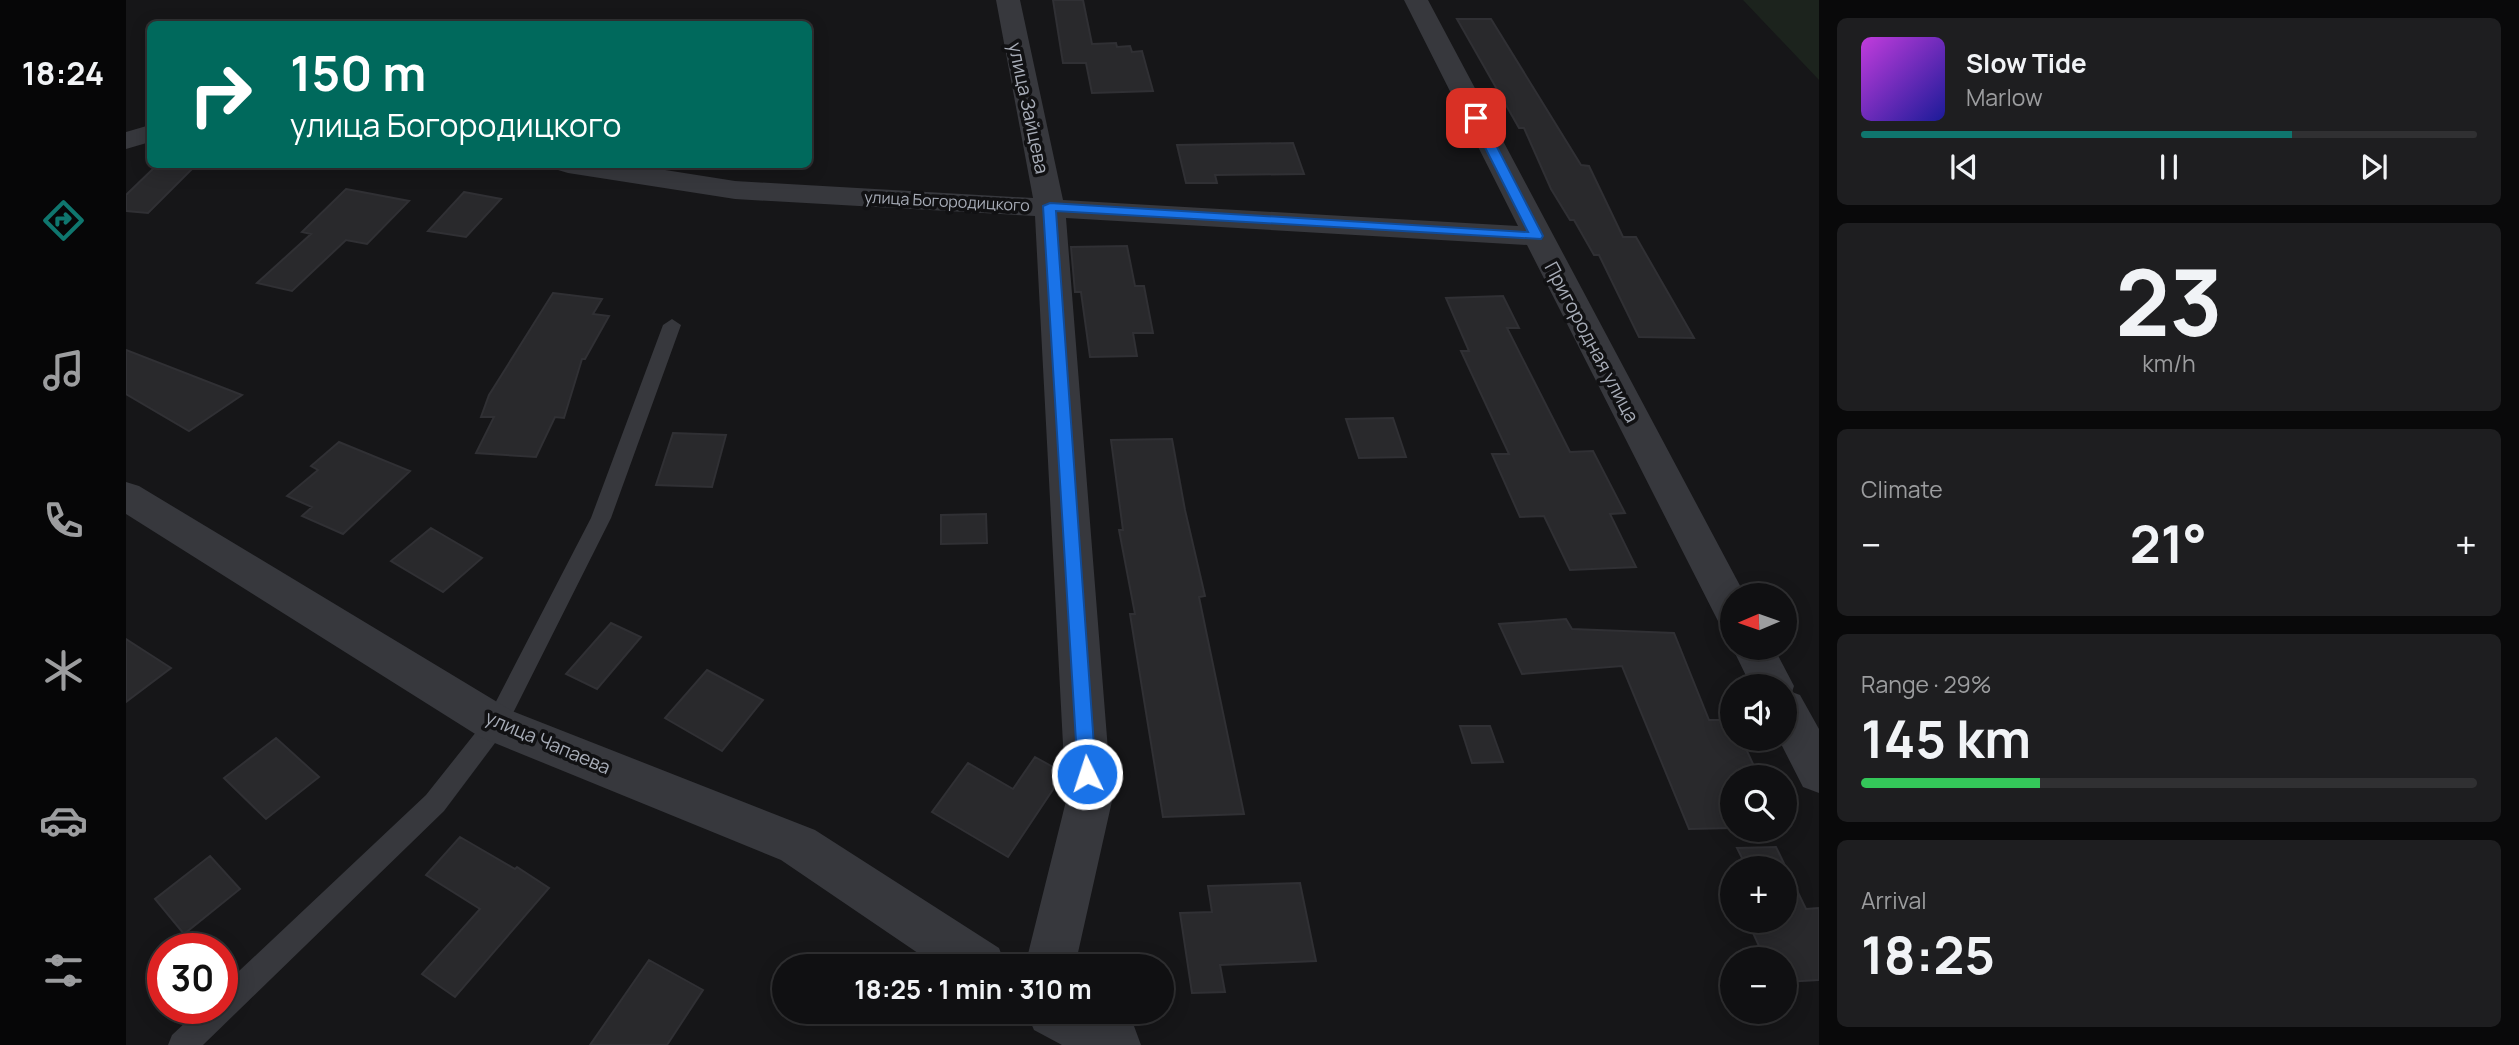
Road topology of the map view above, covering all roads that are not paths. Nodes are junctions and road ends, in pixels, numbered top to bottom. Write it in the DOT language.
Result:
graph roads {
  1 [pos="1008,0"];
  2 [pos="1416,0"];
  3 [pos="147,134"];
  4 [pos="126,141"];
  5 [pos="594,168"];
  6 [pos="1050,206"];
  7 [pos="1536,236"];
  8 [pos="672,325"];
  9 [pos="126,496"];
  10 [pos="1720,586"];
  11 [pos="496,723"];
  12 [pos="1797,732"];
  13 [pos="1819,773"];
  14 [pos="963,954"];
  15 [pos="1053,954"];
  16 [pos="238,992"];
  17 [pos="204,1024"];
  18 [pos="1075,1024"];
  19 [pos="182,1045"];
  20 [pos="1115,1045"];
  1 -- 6 [label="street, улица Зайцева"];
  2 -- 7 [label="street, Пригородная улица"];
  3 -- 4 [label="street"];
  5 -- 6 [label="street, улица Богородицкого"];
  6 -- 7 [label="street, улица Богородицкого"];
  6 -- 15 [label="street, улица Зайцева"];
  7 -- 10 [label="street, Пригородная улица"];
  8 -- 11 [label="lane"];
  9 -- 11 [label="street, улица Чапаева"];
  11 -- 14 [label="street, улица Чапаева"];
  11 -- 16 [label="lane"];
  12 -- 13 [label="street"];
  17 -- 19 [label="lane"];
  18 -- 20 [label="street"];
}
